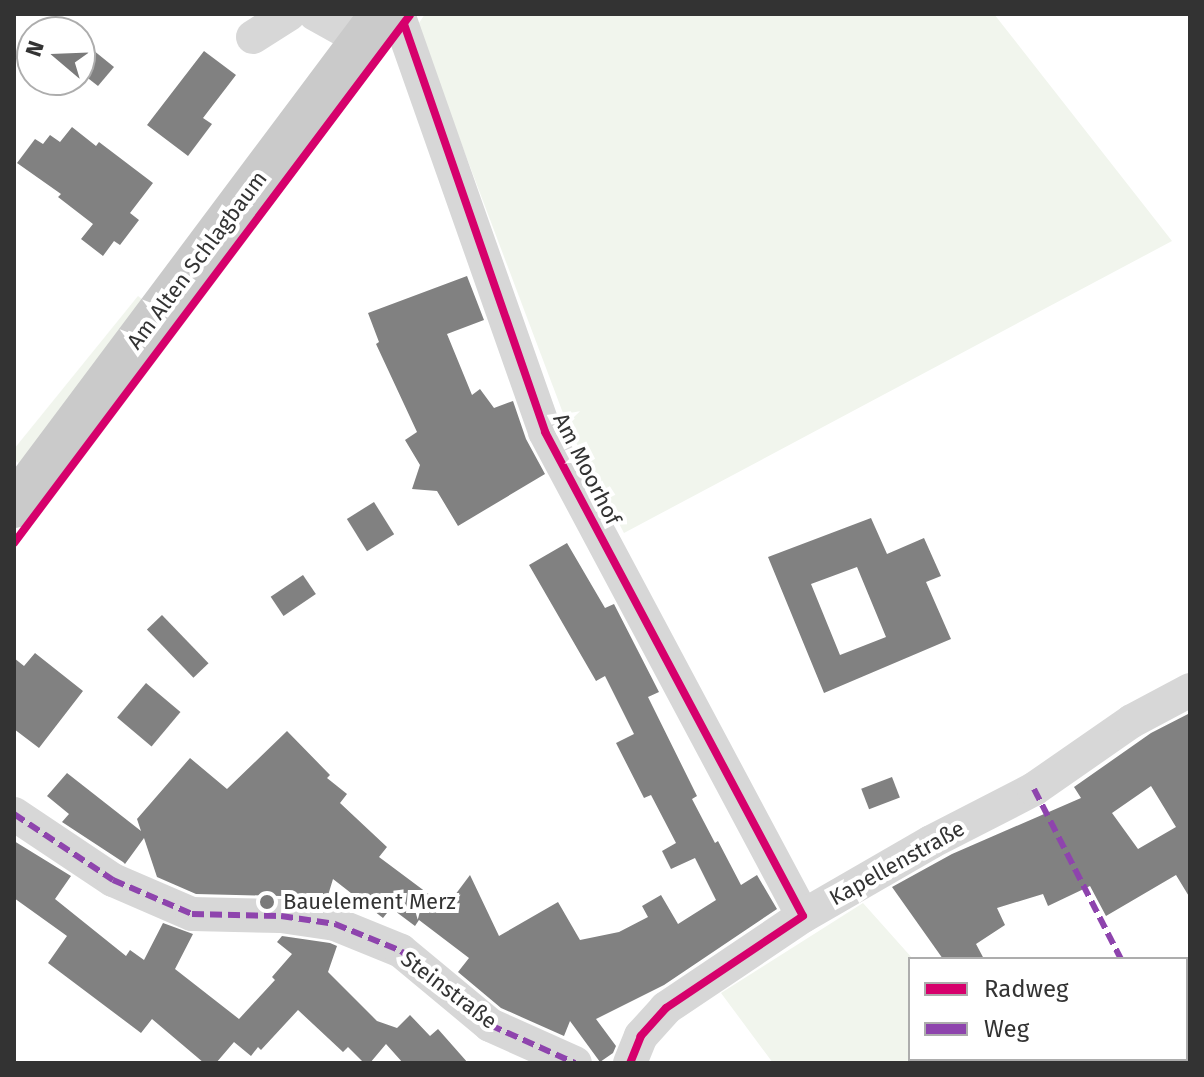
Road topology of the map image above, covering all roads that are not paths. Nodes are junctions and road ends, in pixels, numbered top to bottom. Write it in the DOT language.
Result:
graph roads {
  1 [pos="289,14"];
  2 [pos="315,14"];
  3 [pos="398,14"];
  4 [pos="372,27"];
  5 [pos="253,37"];
  6 [pos="14,506"];
  7 [pos="1190,690"];
  8 [pos="14,814"];
  9 [pos="803,916"];
  10 [pos="575,1063"];
  11 [pos="630,1063"];
  1 -- 5 [label="street"];
  2 -- 4 [label="street"];
  3 -- 9 [label="street, Am Moorhof"];
  4 -- 6 [label="main road, Am Alten Schlagbaum"];
  7 -- 9 [label="street, Kapellenstraße"];
  8 -- 10 [label="street, Steinstraße"];
  9 -- 11 [label="street, Kapellenstraße"];
}
